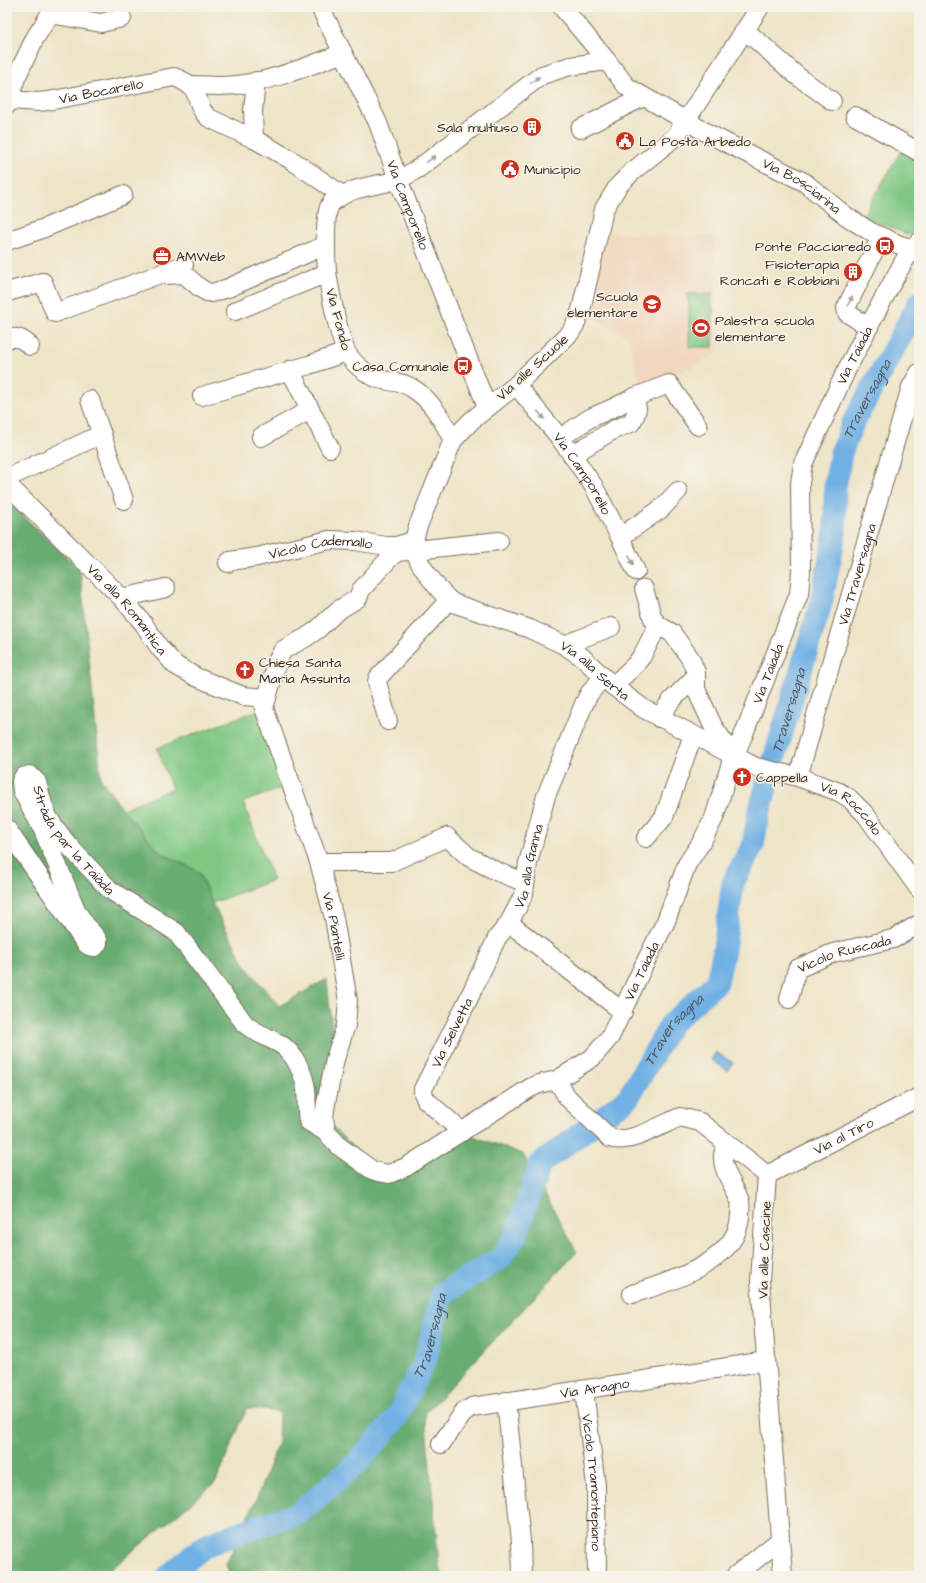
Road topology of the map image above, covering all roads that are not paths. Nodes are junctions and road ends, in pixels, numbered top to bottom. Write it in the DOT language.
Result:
graph roads {
  1 [pos="320,7"];
  2 [pos="562,7"];
  3 [pos="760,7"];
  4 [pos="51,11"];
  5 [pos="122,18"];
  6 [pos="745,30"];
  7 [pos="343,53"];
  8 [pos="607,61"];
  9 [pos="12,74"];
  10 [pos="256,81"];
  11 [pos="194,90"];
  12 [pos="642,97"];
  13 [pos="832,101"];
  14 [pos="8,103"];
  15 [pos="855,116"];
  16 [pos="686,122"];
  17 [pos="580,129"];
  18 [pos="254,139"];
  19 [pos="919,152"];
  20 [pos="398,179"];
  21 [pos="342,195"];
  22 [pos="123,196"];
  23 [pos="881,237"];
  24 [pos="7,241"];
  25 [pos="326,245"];
  26 [pos="917,247"];
  27 [pos="184,265"];
  28 [pos="327,272"];
  29 [pos="153,276"];
  30 [pos="7,292"];
  31 [pos="235,311"];
  32 [pos="869,327"];
  33 [pos="7,339"];
  34 [pos="30,346"];
  35 [pos="346,352"];
  36 [pos="290,370"];
  37 [pos="919,373"];
  38 [pos="516,385"];
  39 [pos="202,396"];
  40 [pos="635,397"];
  41 [pos="90,400"];
  42 [pos="487,407"];
  43 [pos="310,410"];
  44 [pos="698,426"];
  45 [pos="102,434"];
  46 [pos="261,436"];
  47 [pos="560,438"];
  48 [pos="453,440"];
  49 [pos="330,448"];
  50 [pos="572,455"];
  51 [pos="7,478"];
  52 [pos="7,484"];
  53 [pos="678,491"];
  54 [pos="124,500"];
  55 [pos="620,537"];
  56 [pos="499,541"];
  57 [pos="414,546"];
  58 [pos="228,564"];
  59 [pos="636,571"];
  60 [pos="166,588"];
  61 [pos="644,589"];
  62 [pos="122,598"];
  63 [pos="449,600"];
  64 [pos="658,625"];
  65 [pos="611,627"];
  66 [pos="564,645"];
  67 [pos="695,677"];
  68 [pos="608,681"];
  69 [pos="266,703"];
  70 [pos="659,718"];
  71 [pos="388,720"];
  72 [pos="693,735"];
  73 [pos="734,756"];
  74 [pos="794,776"];
  75 [pos="7,829"];
  76 [pos="646,838"];
  77 [pos="318,862"];
  78 [pos="524,882"];
  79 [pos="919,890"];
  80 [pos="509,924"];
  81 [pos="919,924"];
  82 [pos="789,1000"];
  83 [pos="623,1012"];
  84 [pos="557,1080"];
  85 [pos="919,1097"];
  86 [pos="326,1132"];
  87 [pos="462,1132"];
  88 [pos="726,1144"];
  89 [pos="767,1175"];
  90 [pos="632,1294"];
  91 [pos="766,1361"];
  92 [pos="584,1390"];
  93 [pos="506,1401"];
  94 [pos="440,1444"];
  95 [pos="780,1540"];
  96 [pos="522,1576"];
  97 [pos="597,1576"];
  98 [pos="735,1576"];
  99 [pos="783,1576"];
  1 -- 7 [label="street, Via Camporello"];
  2 -- 8 [label="street, Via Bosciarina"];
  3 -- 6 [label="street, Via alle Scuole"];
  4 -- 5 [label="street"];
  4 -- 9 [label="street"];
  6 -- 13 [label="street"];
  6 -- 16 [label="street, Via alle Scuole"];
  7 -- 10 [label="street, Via Bocarello"];
  7 -- 20 [label="street, Via Camporello"];
  8 -- 12 [label="street, Via Bosciarina"];
  20 -- 8 [label="street, Via Fondo, one-way"];
  9 -- 14 [label="street"];
  10 -- 11 [label="street, Via Bocarello"];
  10 -- 18 [label="street"];
  11 -- 14 [label="street, Via Bocarello"];
  11 -- 18 [label="street"];
  12 -- 16 [label="street, Via Bosciarina"];
  12 -- 17 [label="street"];
  15 -- 19 [label="street"];
  16 -- 23 [label="street, Via Bosciarina"];
  16 -- 38 [label="street, Via alle Scuole"];
  18 -- 21 [label="street"];
  20 -- 21 [label="street, Via Fondo"];
  20 -- 42 [label="street, Via Camporello"];
  21 -- 25 [label="street, Via Fondo"];
  22 -- 24 [label="street"];
  23 -- 26 [label="street, Via Bosciarina"];
  32 -- 23 [label="street, one-way"];
  25 -- 28 [label="street, Via Fondo"];
  25 -- 29 [label="street"];
  26 -- 32 [label="street, Via Taiada"];
  27 -- 29 [label="street"];
  28 -- 31 [label="street"];
  28 -- 35 [label="street, Via Fondo"];
  29 -- 30 [label="street"];
  32 -- 73 [label="street, Via Taiada"];
  33 -- 34 [label="street"];
  35 -- 36 [label="street"];
  35 -- 48 [label="street, Via Fondo"];
  36 -- 39 [label="street"];
  36 -- 43 [label="street"];
  37 -- 74 [label="street, Via Traversagna"];
  38 -- 42 [label="street, Via alle Scuole"];
  38 -- 47 [label="street, Via Camporello, one-way"];
  40 -- 44 [label="street"];
  40 -- 47 [label="street"];
  40 -- 50 [label="street"];
  41 -- 45 [label="street"];
  42 -- 48 [label="street, Via alle Scuole"];
  43 -- 46 [label="street"];
  43 -- 49 [label="street"];
  45 -- 51 [label="street"];
  45 -- 54 [label="street"];
  47 -- 50 [label="street, Via Camporello"];
  48 -- 57 [label="street"];
  50 -- 55 [label="street, Via Camporello"];
  52 -- 62 [label="street, Via alla Romantica"];
  53 -- 55 [label="street"];
  55 -- 59 [label="street, Via Camporello, one-way"];
  56 -- 57 [label="street"];
  57 -- 58 [label="street, Vicolo Cademallo"];
  57 -- 63 [label="street, Via alla Serta"];
  57 -- 69 [label="street"];
  60 -- 62 [label="street"];
  61 -- 64 [label="street"];
  62 -- 69 [label="street, Via alla Romantica"];
  63 -- 66 [label="street, Via alla Serta"];
  63 -- 71 [label="street"];
  64 -- 67 [label="street"];
  64 -- 68 [label="street, Via alla Ganna"];
  65 -- 66 [label="street"];
  66 -- 68 [label="street, Via alla Serta"];
  67 -- 70 [label="street"];
  67 -- 73 [label="street"];
  68 -- 70 [label="street, Via alla Serta"];
  68 -- 78 [label="street, Via alla Ganna"];
  69 -- 77 [label="street, Via Piantelli"];
  70 -- 72 [label="street, Via alla Serta"];
  72 -- 73 [label="street, Via alla Serta"];
  72 -- 76 [label="street"];
  73 -- 74 [label="street, Via Roccolo"];
  73 -- 83 [label="street, Via Taiada"];
  74 -- 79 [label="street, Via Roccolo"];
  75 -- 86 [label="street, Stráda par la Taiáda"];
  77 -- 78 [label="street"];
  77 -- 86 [label="street, Via Piantelli"];
  78 -- 80 [label="street, Via alla Ganna"];
  80 -- 83 [label="street, Via alla Ganna"];
  80 -- 87 [label="street, Via Selvetta"];
  81 -- 82 [label="street, Vicolo Ruscada"];
  83 -- 84 [label="street, Via Taiada"];
  84 -- 87 [label="street, Via Taiada"];
  84 -- 88 [label="street"];
  85 -- 89 [label="street, Via al Tiro"];
  86 -- 87 [label="street, Via Taiada"];
  88 -- 89 [label="street"];
  88 -- 90 [label="street"];
  89 -- 91 [label="street, Via alle Cascine"];
  91 -- 92 [label="street, Via Aragno"];
  91 -- 95 [label="street, Via alle Cascine"];
  92 -- 93 [label="street, Via Aragno"];
  92 -- 97 [label="street, Vicolo Tramontepiano"];
  93 -- 94 [label="street, Via Aragno"];
  93 -- 96 [label="street"];
  95 -- 98 [label="street"];
  95 -- 99 [label="street, Via alle Cascine"];
}
